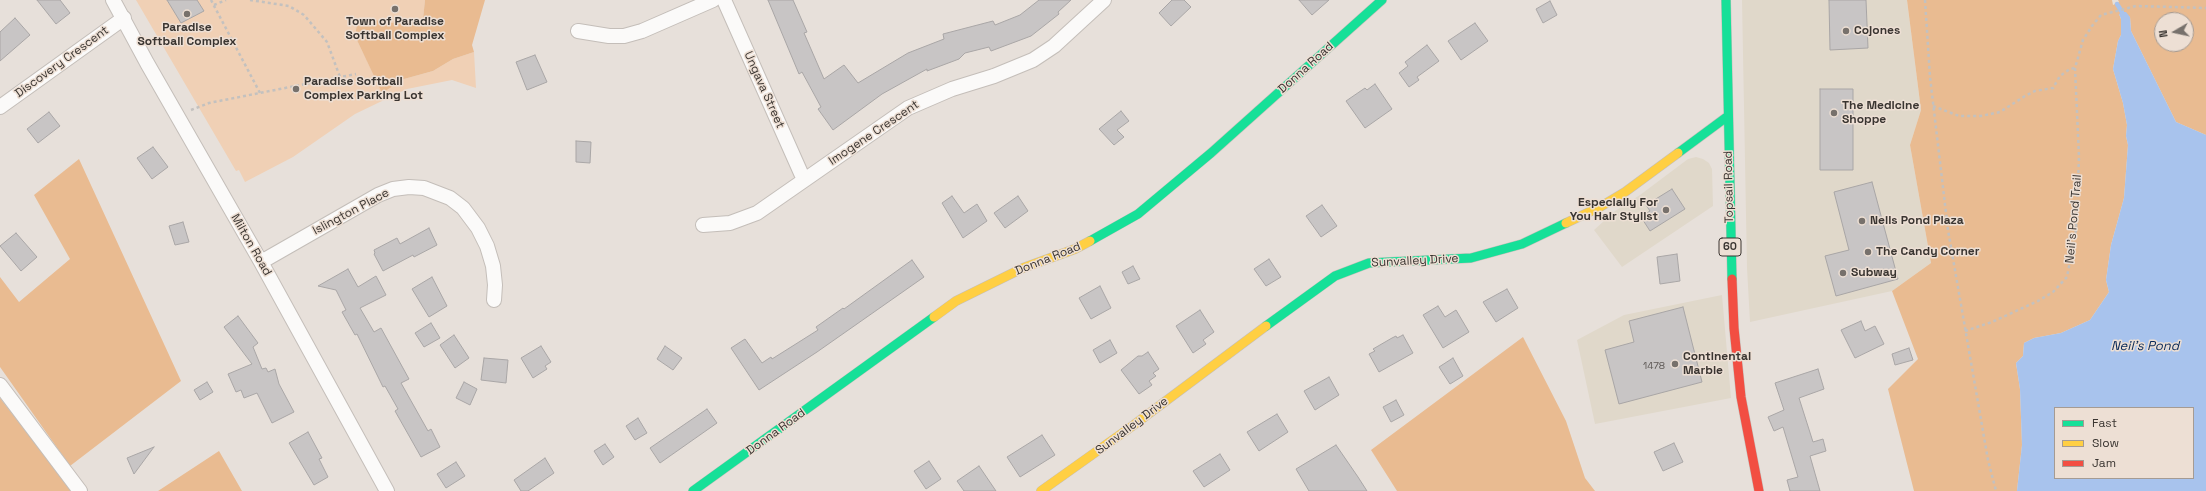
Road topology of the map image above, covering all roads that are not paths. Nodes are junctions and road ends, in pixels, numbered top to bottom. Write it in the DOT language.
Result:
graph roads {
  1 [pos="113,0"];
  2 [pos="712,0"];
  3 [pos="724,0"];
  4 [pos="1104,0"];
  5 [pos="1382,0"];
  6 [pos="1726,0"];
  7 [pos="124,18"];
  8 [pos="578,31"];
  9 [pos="0,107"];
  10 [pos="1728,116"];
  11 [pos="804,180"];
  12 [pos="703,225"];
  13 [pos="261,262"];
  14 [pos="494,300"];
  15 [pos="0,385"];
  16 [pos="80,491"];
  17 [pos="387,491"];
  18 [pos="693,491"];
  19 [pos="1041,491"];
  20 [pos="1759,491"];
  1 -- 7 [label="street, Milton Road"];
  2 -- 8 [label="street"];
  3 -- 11 [label="street, Ungava Street"];
  4 -- 11 [label="street, Imogene Crescent"];
  5 -- 18 [label="street, Donna Road"];
  6 -- 10 [label="street, Topsail Road / 60"];
  7 -- 9 [label="street, Discovery Crescent"];
  7 -- 13 [label="street, Milton Road"];
  10 -- 19 [label="street, Sunvalley Drive"];
  10 -- 20 [label="street, Topsail Road / 60"];
  11 -- 12 [label="street, Imogene Crescent"];
  13 -- 14 [label="street, Islington Place"];
  13 -- 17 [label="street, Milton Road"];
  15 -- 16 [label="street"];
}
